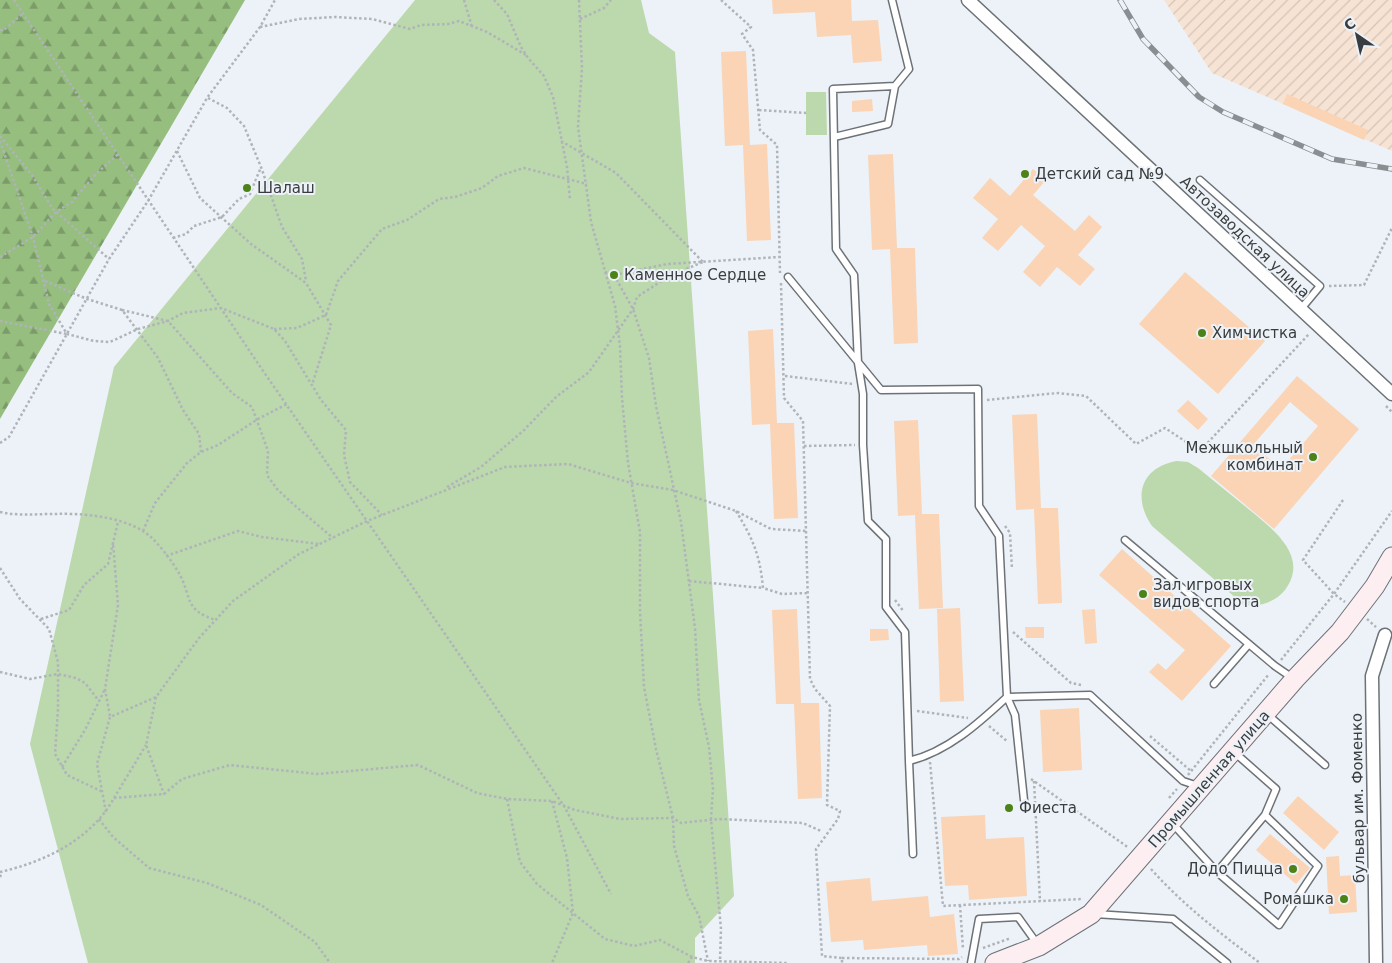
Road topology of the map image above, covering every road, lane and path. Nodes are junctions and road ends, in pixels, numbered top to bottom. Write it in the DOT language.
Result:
graph roads {
  1 [pos="14,0"];
  2 [pos="275,0"];
  3 [pos="464,0"];
  4 [pos="494,0"];
  5 [pos="579,0"];
  6 [pos="611,0"];
  7 [pos="720,0"];
  8 [pos="892,0"];
  9 [pos="968,0"];
  10 [pos="23,14"];
  11 [pos="580,19"];
  12 [pos="260,26"];
  13 [pos="472,27"];
  14 [pos="0,30"];
  15 [pos="526,55"];
  16 [pos="895,86"];
  17 [pos="207,98"];
  18 [pos="758,110"];
  19 [pos="806,113"];
  20 [pos="0,136"];
  21 [pos="834,136"];
  22 [pos="0,141"];
  23 [pos="560,141"];
  24 [pos="177,151"];
  25 [pos="117,154"];
  26 [pos="584,156"];
  27 [pos="261,167"];
  28 [pos="568,179"];
  29 [pos="1200,180"];
  30 [pos="587,184"];
  31 [pos="570,200"];
  32 [pos="148,201"];
  33 [pos="56,212"];
  34 [pos="222,217"];
  35 [pos="1392,228"];
  36 [pos="33,237"];
  37 [pos="173,238"];
  38 [pos="780,256"];
  39 [pos="0,257"];
  40 [pos="109,259"];
  41 [pos="703,262"];
  42 [pos="605,272"];
  43 [pos="614,275"];
  44 [pos="788,277"];
  45 [pos="45,282"];
  46 [pos="306,282"];
  47 [pos="1320,286"];
  48 [pos="87,300"];
  49 [pos="221,308"];
  50 [pos="633,309"];
  51 [pos="122,310"];
  52 [pos="1300,310"];
  53 [pos="326,315"];
  54 [pos="168,321"];
  55 [pos="0,322"];
  56 [pos="138,329"];
  57 [pos="274,329"];
  58 [pos="618,332"];
  59 [pos="67,334"];
  60 [pos="1309,334"];
  61 [pos="858,362"];
  62 [pos="785,376"];
  63 [pos="312,385"];
  64 [pos="862,385"];
  65 [pos="1392,394"];
  66 [pos="978,401"];
  67 [pos="286,404"];
  68 [pos="258,419"];
  69 [pos="0,443"];
  70 [pos="863,445"];
  71 [pos="804,446"];
  72 [pos="201,452"];
  73 [pos="631,483"];
  74 [pos="440,490"];
  75 [pos="673,490"];
  76 [pos="1343,500"];
  77 [pos="736,511"];
  78 [pos="1392,511"];
  79 [pos="0,512"];
  80 [pos="382,515"];
  81 [pos="1000,520"];
  82 [pos="118,521"];
  83 [pos="368,521"];
  84 [pos="143,531"];
  85 [pos="807,531"];
  86 [pos="333,538"];
  87 [pos="1126,540"];
  88 [pos="113,542"];
  89 [pos="320,544"];
  90 [pos="166,556"];
  91 [pos="1390,565"];
  92 [pos="0,568"];
  93 [pos="1012,569"];
  94 [pos="689,580"];
  95 [pos="763,588"];
  96 [pos="808,593"];
  97 [pos="1334,594"];
  98 [pos="1356,610"];
  99 [pos="41,619"];
  100 [pos="216,620"];
  101 [pos="1013,624"];
  102 [pos="1385,635"];
  103 [pos="1248,644"];
  104 [pos="1275,666"];
  105 [pos="0,672"];
  106 [pos="58,674"];
  107 [pos="1295,679"];
  108 [pos="1214,684"];
  109 [pos="1087,686"];
  110 [pos="105,689"];
  111 [pos="156,697"];
  112 [pos="1007,697"];
  113 [pos="99,702"];
  114 [pos="908,710"];
  115 [pos="1266,713"];
  116 [pos="953,716"];
  117 [pos="110,717"];
  118 [pos="982,720"];
  119 [pos="1147,733"];
  120 [pos="146,745"];
  121 [pos="1018,751"];
  122 [pos="1233,752"];
  123 [pos="930,756"];
  124 [pos="909,761"];
  125 [pos="1326,765"];
  126 [pos="62,767"];
  127 [pos="1191,771"];
  128 [pos="1021,773"];
  129 [pos="1034,781"];
  130 [pos="1183,781"];
  131 [pos="1202,787"];
  132 [pos="103,792"];
  133 [pos="164,794"];
  134 [pos="114,798"];
  135 [pos="507,799"];
  136 [pos="1024,800"];
  137 [pos="552,801"];
  138 [pos="1165,803"];
  139 [pos="564,806"];
  140 [pos="106,812"];
  141 [pos="1265,815"];
  142 [pos="673,818"];
  143 [pos="99,819"];
  144 [pos="711,820"];
  145 [pos="1171,822"];
  146 [pos="821,831"];
  147 [pos="1135,853"];
  148 [pos="913,854"];
  149 [pos="1122,855"];
  150 [pos="1,872"];
  151 [pos="1217,872"];
  152 [pos="0,877"];
  153 [pos="1090,892"];
  154 [pos="611,894"];
  155 [pos="1040,901"];
  156 [pos="960,905"];
  157 [pos="1083,906"];
  158 [pos="573,913"];
  159 [pos="1016,937"];
  160 [pos="1039,946"];
  161 [pos="971,953"];
  162 [pos="692,957"];
  163 [pos="842,958"];
  164 [pos="720,960"];
  165 [pos="708,961"];
  166 [pos="330,963"];
  167 [pos="552,963"];
  168 [pos="688,963"];
  169 [pos="788,963"];
  170 [pos="842,963"];
  171 [pos="970,963"];
  172 [pos="995,963"];
  173 [pos="1227,963"];
  174 [pos="1260,963"];
  175 [pos="1376,963"];
  1 -- 10 [label="path"];
  2 -- 12 [label="path"];
  3 -- 13 [label="path"];
  4 -- 15 [label="path"];
  5 -- 11 [label="path"];
  6 -- 11 [label="path"];
  7 -- 18 [label="path"];
  8 -- 16 [label="lane"];
  9 -- 52 [label="street, Автозаводская улица"];
  10 -- 14 [label="path"];
  10 -- 25 [label="path"];
  11 -- 26 [label="path"];
  12 -- 13 [label="path"];
  12 -- 17 [label="path"];
  13 -- 15 [label="path"];
  15 -- 23 [label="path"];
  16 -- 21 [label="lane"];
  16 -- 21 [label="lane"];
  17 -- 24 [label="path"];
  17 -- 27 [label="path"];
  18 -- 19 [label="path"];
  18 -- 38 [label="path"];
  20 -- 33 [label="path"];
  21 -- 61 [label="lane"];
  22 -- 36 [label="path"];
  23 -- 26 [label="path"];
  23 -- 28 [label="path"];
  24 -- 32 [label="path"];
  24 -- 34 [label="path"];
  25 -- 32 [label="path"];
  25 -- 33 [label="path"];
  26 -- 30 [label="path"];
  26 -- 41 [label="path"];
  27 -- 34 [label="path"];
  27 -- 46 [label="path"];
  28 -- 30 [label="path"];
  28 -- 31 [label="path"];
  28 -- 53 [label="path"];
  29 -- 47 [label="lane"];
  30 -- 42 [label="path"];
  32 -- 37 [label="path"];
  32 -- 40 [label="path"];
  33 -- 36 [label="path"];
  33 -- 40 [label="path"];
  34 -- 37 [label="path"];
  34 -- 46 [label="path"];
  35 -- 47 [label="path"];
  36 -- 39 [label="path"];
  36 -- 45 [label="path"];
  37 -- 49 [label="path"];
  38 -- 41 [label="path"];
  38 -- 62 [label="path"];
  40 -- 48 [label="path"];
  41 -- 43 [label="path"];
  41 -- 50 [label="path"];
  42 -- 43 [label="path"];
  42 -- 58 [label="path"];
  43 -- 50 [label="path"];
  44 -- 61 [label="lane"];
  45 -- 48 [label="path"];
  45 -- 59 [label="path"];
  46 -- 53 [label="path"];
  47 -- 52 [label="lane"];
  48 -- 51 [label="path"];
  48 -- 59 [label="path"];
  49 -- 54 [label="path"];
  49 -- 57 [label="path"];
  49 -- 67 [label="path"];
  50 -- 58 [label="path"];
  50 -- 75 [label="path"];
  51 -- 54 [label="path"];
  51 -- 56 [label="path"];
  52 -- 65 [label="street, Автозаводская улица"];
  53 -- 57 [label="path"];
  53 -- 63 [label="path"];
  54 -- 56 [label="path"];
  54 -- 68 [label="path"];
  55 -- 59 [label="path"];
  56 -- 59 [label="path"];
  56 -- 72 [label="path"];
  57 -- 63 [label="path"];
  58 -- 73 [label="path"];
  58 -- 74 [label="path"];
  59 -- 69 [label="path"];
  60 -- 66 [label="path"];
  61 -- 64 [label="lane"];
  61 -- 66 [label="lane"];
  62 -- 64 [label="path"];
  62 -- 71 [label="path"];
  63 -- 80 [label="path"];
  64 -- 70 [label="lane"];
  66 -- 112 [label="lane"];
  67 -- 68 [label="path"];
  67 -- 83 [label="path"];
  68 -- 72 [label="path"];
  68 -- 86 [label="path"];
  70 -- 71 [label="path"];
  70 -- 114 [label="lane"];
  71 -- 85 [label="path"];
  72 -- 84 [label="path"];
  73 -- 74 [label="path"];
  73 -- 75 [label="path"];
  73 -- 142 [label="path"];
  74 -- 80 [label="path"];
  75 -- 77 [label="path"];
  75 -- 94 [label="path"];
  76 -- 97 [label="path"];
  77 -- 85 [label="path"];
  77 -- 95 [label="path"];
  78 -- 97 [label="path"];
  79 -- 82 [label="path"];
  80 -- 83 [label="path"];
  81 -- 93 [label="path"];
  82 -- 84 [label="path"];
  82 -- 88 [label="path"];
  83 -- 86 [label="path"];
  83 -- 139 [label="path"];
  84 -- 90 [label="path"];
  85 -- 96 [label="path"];
  86 -- 89 [label="path"];
  87 -- 103 [label="lane"];
  88 -- 99 [label="path"];
  88 -- 110 [label="path"];
  89 -- 90 [label="path"];
  89 -- 100 [label="path"];
  90 -- 100 [label="path"];
  91 -- 98 [label="street, Промышленная улица"];
  92 -- 99 [label="path"];
  94 -- 95 [label="path"];
  94 -- 144 [label="path"];
  95 -- 96 [label="path"];
  96 -- 163 [label="path"];
  97 -- 98 [label="path"];
  97 -- 104 [label="path"];
  98 -- 102 [label="path"];
  98 -- 107 [label="street, Промышленная улица"];
  99 -- 106 [label="path"];
  100 -- 111 [label="path"];
  101 -- 109 [label="path"];
  102 -- 175 [label="street, бульвар им. Фоменко"];
  103 -- 104 [label="lane"];
  103 -- 108 [label="lane"];
  104 -- 107 [label="lane"];
  104 -- 127 [label="path"];
  105 -- 106 [label="path"];
  106 -- 113 [label="path"];
  106 -- 126 [label="path"];
  107 -- 115 [label="street, Промышленная улица"];
  110 -- 113 [label="path"];
  110 -- 117 [label="path"];
  111 -- 117 [label="path"];
  111 -- 120 [label="path"];
  112 -- 118 [label="lane"];
  112 -- 121 [label="lane"];
  112 -- 130 [label="lane"];
  113 -- 126 [label="path"];
  114 -- 116 [label="path"];
  114 -- 124 [label="lane"];
  115 -- 122 [label="street, Промышленная улица"];
  115 -- 125 [label="lane"];
  117 -- 132 [label="path"];
  118 -- 121 [label="path"];
  118 -- 123 [label="lane"];
  119 -- 127 [label="path"];
  120 -- 133 [label="path"];
  120 -- 134 [label="path"];
  121 -- 128 [label="lane"];
  122 -- 131 [label="street, Промышленная улица"];
  122 -- 141 [label="lane"];
  123 -- 124 [label="lane"];
  123 -- 156 [label="path"];
  124 -- 148 [label="lane"];
  126 -- 132 [label="path"];
  127 -- 130 [label="path"];
  128 -- 129 [label="path"];
  128 -- 136 [label="lane"];
  129 -- 147 [label="path"];
  129 -- 155 [label="path"];
  130 -- 131 [label="lane"];
  130 -- 138 [label="path"];
  131 -- 145 [label="street, Промышленная улица"];
  132 -- 140 [label="path"];
  133 -- 134 [label="path"];
  133 -- 135 [label="path"];
  134 -- 140 [label="path"];
  135 -- 137 [label="path"];
  135 -- 158 [label="path"];
  137 -- 139 [label="path"];
  137 -- 158 [label="path"];
  139 -- 142 [label="path"];
  139 -- 154 [label="path"];
  140 -- 143 [label="path"];
  141 -- 151 [label="lane"];
  141 -- 151 [label="lane"];
  142 -- 144 [label="path"];
  142 -- 165 [label="path"];
  143 -- 150 [label="path"];
  143 -- 166 [label="path"];
  144 -- 146 [label="path"];
  144 -- 164 [label="path"];
  145 -- 147 [label="street, Промышленная улица"];
  145 -- 151 [label="lane"];
  147 -- 149 [label="path"];
  147 -- 157 [label="street, Промышленная улица"];
  147 -- 174 [label="path"];
  150 -- 152 [label="path"];
  153 -- 157 [label="path"];
  155 -- 156 [label="path"];
  155 -- 157 [label="path"];
  156 -- 163 [label="path"];
  157 -- 160 [label="street, Промышленная улица"];
  157 -- 173 [label="lane"];
  158 -- 162 [label="path"];
  158 -- 167 [label="path"];
  159 -- 161 [label="path"];
  160 -- 161 [label="lane"];
  160 -- 172 [label="street, Промышленная улица"];
  161 -- 171 [label="lane"];
  162 -- 165 [label="path"];
  162 -- 168 [label="path"];
  163 -- 170 [label="path"];
  164 -- 165 [label="path"];
  164 -- 169 [label="path"];
}
